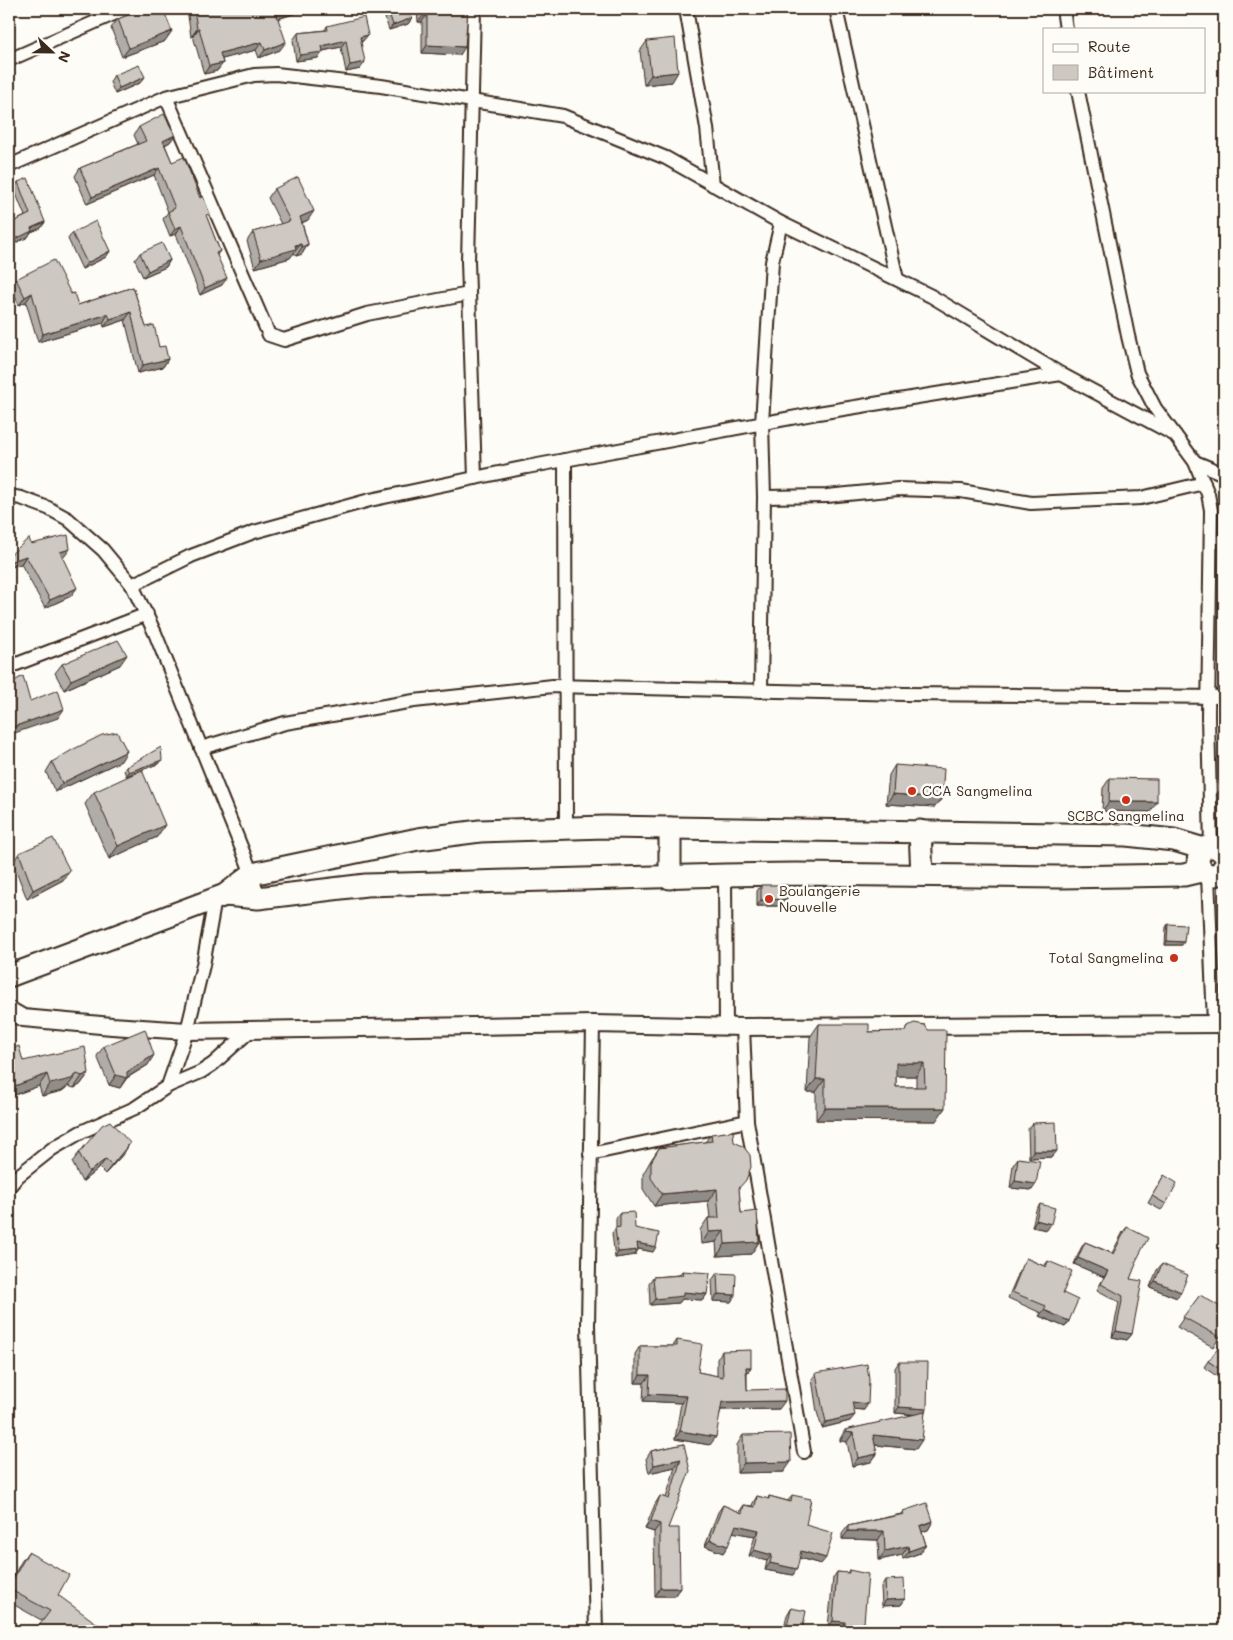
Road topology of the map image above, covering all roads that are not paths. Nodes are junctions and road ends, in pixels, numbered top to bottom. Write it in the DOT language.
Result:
graph roads {
  1 [pos="125,9"];
  2 [pos="474,9"];
  3 [pos="686,9"];
  4 [pos="836,9"];
  5 [pos="1063,9"];
  6 [pos="1066,28"];
  7 [pos="9,60"];
  8 [pos="1078,92"];
  9 [pos="166,97"];
  10 [pos="472,100"];
  11 [pos="9,166"];
  12 [pos="714,185"];
  13 [pos="781,223"];
  14 [pos="897,279"];
  15 [pos="469,294"];
  16 [pos="1061,374"];
  17 [pos="762,423"];
  18 [pos="1175,435"];
  19 [pos="565,460"];
  20 [pos="1195,462"];
  21 [pos="1224,474"];
  22 [pos="475,478"];
  23 [pos="1204,483"];
  24 [pos="9,496"];
  25 [pos="764,497"];
  26 [pos="132,585"];
  27 [pos="146,614"];
  28 [pos="9,667"];
  29 [pos="565,686"];
  30 [pos="761,691"];
  31 [pos="1224,697"];
  32 [pos="1208,698"];
  33 [pos="202,748"];
  34 [pos="566,828"];
  35 [pos="670,828"];
  36 [pos="920,832"];
  37 [pos="1215,863"];
  38 [pos="252,874"];
  39 [pos="725,875"];
  40 [pos="922,875"];
  41 [pos="670,878"];
  42 [pos="220,897"];
  43 [pos="258,898"];
  44 [pos="9,976"];
  45 [pos="9,1010"];
  46 [pos="592,1024"];
  47 [pos="1219,1024"];
  48 [pos="726,1027"];
  49 [pos="743,1027"];
  50 [pos="187,1030"];
  51 [pos="251,1030"];
  52 [pos="168,1086"];
  53 [pos="747,1121"];
  54 [pos="590,1154"];
  55 [pos="9,1187"];
  56 [pos="804,1452"];
  57 [pos="596,1631"];
  1 -- 7 [label="street"];
  2 -- 10 [label="street"];
  3 -- 12 [label="street"];
  4 -- 14 [label="street"];
  5 -- 6 [label="street"];
  8 -- 18 [label="street"];
  9 -- 10 [label="street"];
  9 -- 11 [label="street"];
  9 -- 15 [label="street"];
  10 -- 12 [label="street"];
  10 -- 15 [label="street"];
  12 -- 13 [label="street"];
  13 -- 14 [label="street"];
  13 -- 17 [label="street"];
  14 -- 16 [label="street"];
  15 -- 22 [label="street"];
  16 -- 17 [label="street"];
  16 -- 18 [label="street"];
  17 -- 19 [label="street"];
  17 -- 25 [label="street"];
  18 -- 20 [label="street"];
  19 -- 22 [label="street"];
  19 -- 29 [label="street"];
  20 -- 21 [label="street"];
  20 -- 23 [label="street"];
  22 -- 26 [label="street"];
  23 -- 25 [label="street"];
  23 -- 32 [label="street"];
  24 -- 26 [label="street"];
  25 -- 30 [label="street"];
  26 -- 27 [label="street"];
  27 -- 28 [label="street"];
  27 -- 33 [label="street"];
  29 -- 30 [label="street"];
  29 -- 33 [label="street"];
  29 -- 34 [label="street"];
  30 -- 32 [label="street"];
  31 -- 32 [label="street"];
  32 -- 37 [label="street"];
  33 -- 38 [label="street"];
  34 -- 35 [label="highway"];
  34 -- 38 [label="highway"];
  35 -- 36 [label="highway"];
  35 -- 41 [label="highway"];
  36 -- 37 [label="highway"];
  36 -- 40 [label="highway"];
  37 -- 40 [label="highway"];
  37 -- 47 [label="street"];
  38 -- 42 [label="highway"];
  38 -- 43 [label="street"];
  39 -- 40 [label="highway"];
  39 -- 41 [label="highway"];
  39 -- 48 [label="street"];
  41 -- 43 [label="highway"];
  42 -- 43 [label="highway"];
  42 -- 44 [label="highway"];
  42 -- 50 [label="street"];
  45 -- 50 [label="street"];
  46 -- 48 [label="street"];
  46 -- 51 [label="street"];
  46 -- 54 [label="street"];
  47 -- 49 [label="street"];
  48 -- 49 [label="street"];
  49 -- 53 [label="street"];
  50 -- 51 [label="street"];
  50 -- 52 [label="street"];
  51 -- 52 [label="street"];
  52 -- 55 [label="street"];
  53 -- 54 [label="street"];
  53 -- 56 [label="street"];
  54 -- 57 [label="street"];
}
